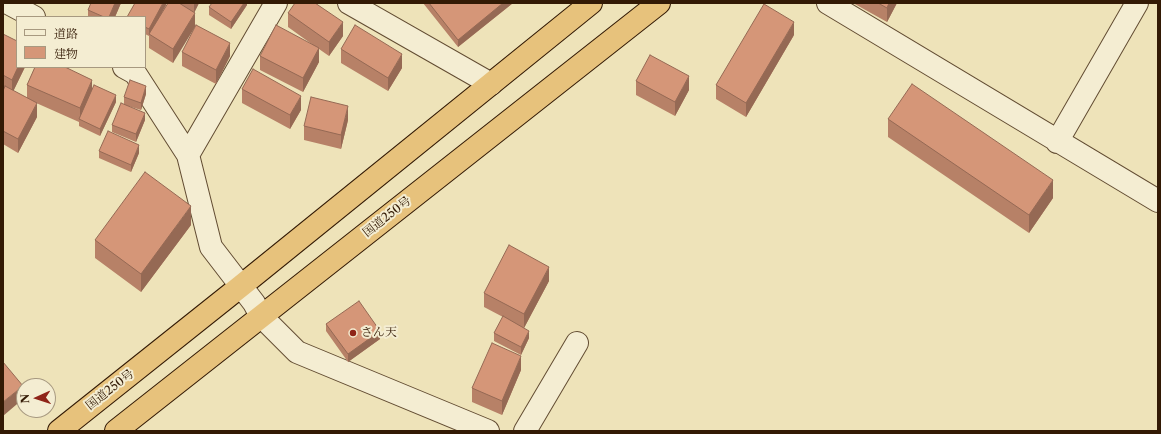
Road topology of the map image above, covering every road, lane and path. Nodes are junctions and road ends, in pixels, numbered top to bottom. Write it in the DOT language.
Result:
graph roads {
  1 [pos="8,3"];
  2 [pos="350,3"];
  3 [pos="591,3"];
  4 [pos="659,3"];
  5 [pos="828,3"];
  6 [pos="1137,3"];
  7 [pos="274,4"];
  8 [pos="32,16"];
  9 [pos="126,68"];
  10 [pos="491,84"];
  11 [pos="1057,142"];
  12 [pos="188,154"];
  13 [pos="1158,201"];
  14 [pos="241,286"];
  15 [pos="261,316"];
  16 [pos="577,343"];
  17 [pos="59,431"];
  18 [pos="116,431"];
  19 [pos="488,431"];
  20 [pos="526,431"];
  1 -- 8 [label="street"];
  2 -- 10 [label="street"];
  3 -- 10 [label="highway, 国道250号"];
  4 -- 15 [label="highway, 国道250号"];
  5 -- 11 [label="street"];
  6 -- 11 [label="street"];
  7 -- 12 [label="street"];
  9 -- 12 [label="street"];
  10 -- 14 [label="highway, 国道250号"];
  11 -- 13 [label="street"];
  12 -- 14 [label="street"];
  14 -- 15 [label="street"];
  14 -- 17 [label="highway, 国道250号"];
  15 -- 18 [label="highway, 国道250号"];
  15 -- 19 [label="street"];
  16 -- 20 [label="street"];
}
